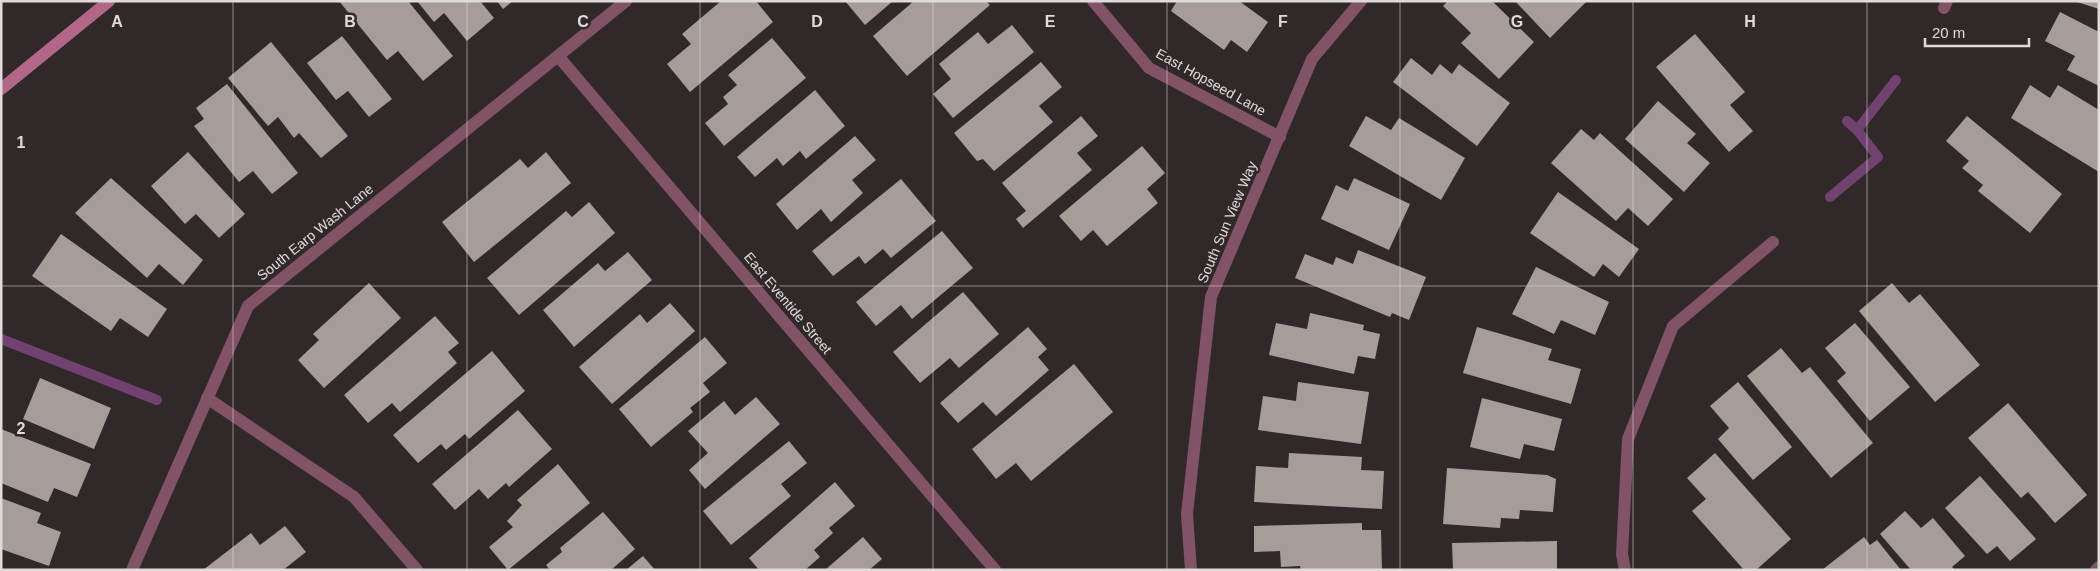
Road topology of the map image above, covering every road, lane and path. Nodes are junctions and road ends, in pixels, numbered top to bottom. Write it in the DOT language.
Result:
graph roads {
  1 [pos="109,1"];
  2 [pos="626,1"];
  3 [pos="1094,1"];
  4 [pos="1361,1"];
  5 [pos="558,56"];
  6 [pos="1,89"];
  7 [pos="1280,137"];
  8 [pos="1773,242"];
  9 [pos="207,398"];
  10 [pos="132,570"];
  11 [pos="417,570"];
  12 [pos="995,570"];
  13 [pos="1191,570"];
  14 [pos="1625,570"];
  1 -- 6 [label="main road"];
  2 -- 5 [label="street, South Earp Wash Lane"];
  3 -- 7 [label="street, East Hopseed Lane"];
  4 -- 7 [label="street, South Sun View Way"];
  5 -- 9 [label="street, South Earp Wash Lane"];
  5 -- 12 [label="street, East Eventide Street"];
  7 -- 13 [label="street, South Sun View Way"];
  8 -- 14 [label="street"];
  9 -- 10 [label="street, South Earp Wash Lane"];
  9 -- 11 [label="street"];
}
